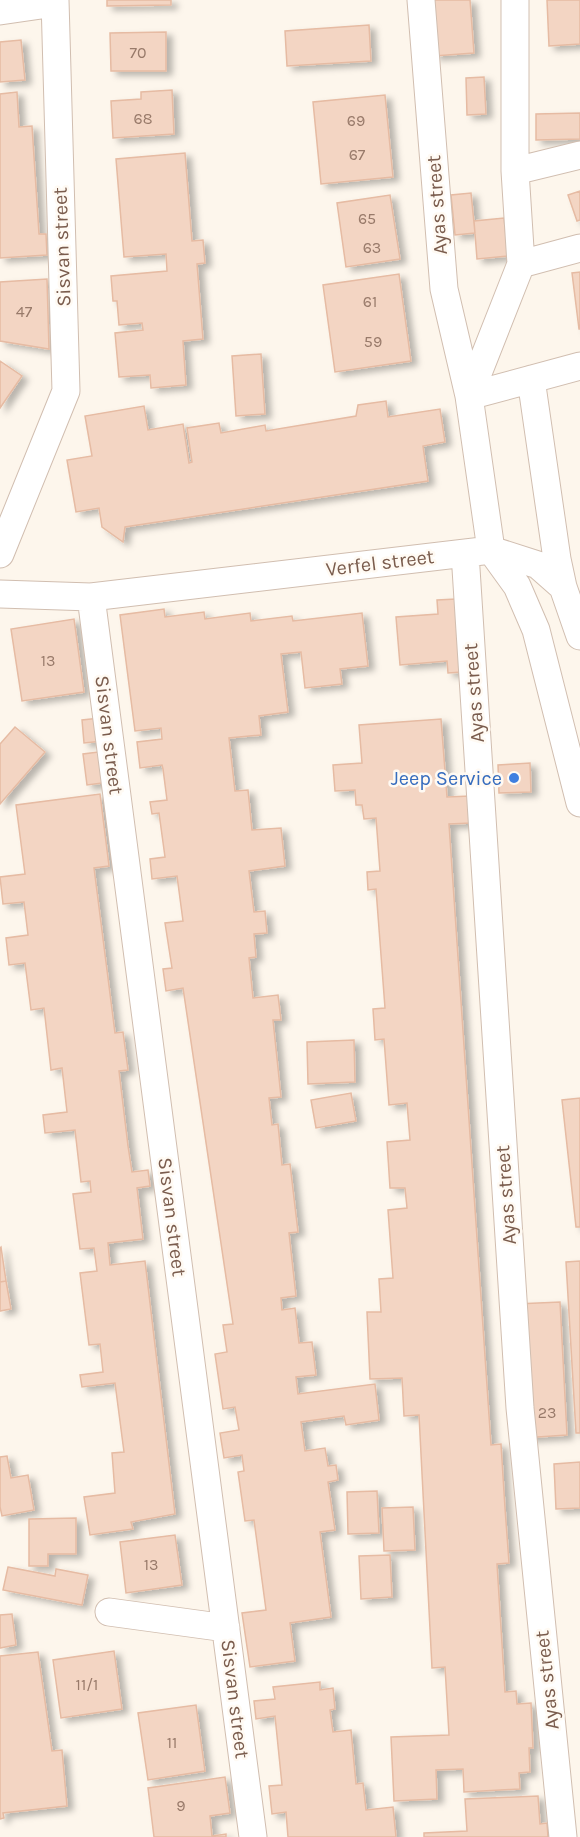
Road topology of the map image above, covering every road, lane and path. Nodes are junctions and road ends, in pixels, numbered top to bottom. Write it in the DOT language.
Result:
graph roads {
  1 [pos="421,0"];
  2 [pos="515,0"];
  3 [pos="55,2"];
  4 [pos="0,11"];
  5 [pos="580,155"];
  6 [pos="515,171"];
  7 [pos="580,248"];
  8 [pos="521,264"];
  9 [pos="580,366"];
  10 [pos="531,379"];
  11 [pos="469,396"];
  12 [pos="491,550"];
  13 [pos="465,553"];
  14 [pos="0,554"];
  15 [pos="563,587"];
  16 [pos="0,594"];
  17 [pos="91,597"];
  18 [pos="580,636"];
  19 [pos="580,803"];
  20 [pos="109,1612"];
  21 [pos="226,1628"];
  22 [pos="253,1837"];
  23 [pos="563,1837"];
  1 -- 11 [label="street, Ayas street"];
  2 -- 6 [label="street"];
  3 -- 4 [label="street"];
  3 -- 14 [label="street, Sisvan street"];
  5 -- 6 [label="street"];
  6 -- 8 [label="street"];
  7 -- 8 [label="street"];
  8 -- 11 [label="street"];
  9 -- 10 [label="street"];
  10 -- 11 [label="street"];
  10 -- 15 [label="street"];
  11 -- 12 [label="street, Ayas street"];
  12 -- 13 [label="street, Verfel street"];
  12 -- 15 [label="street"];
  12 -- 19 [label="street"];
  13 -- 17 [label="street, Verfel street"];
  13 -- 23 [label="street, Ayas street"];
  15 -- 18 [label="street"];
  16 -- 17 [label="street, Verfel street"];
  17 -- 21 [label="street, Sisvan street"];
  20 -- 21 [label="street"];
  21 -- 22 [label="street, Sisvan street"];
}
